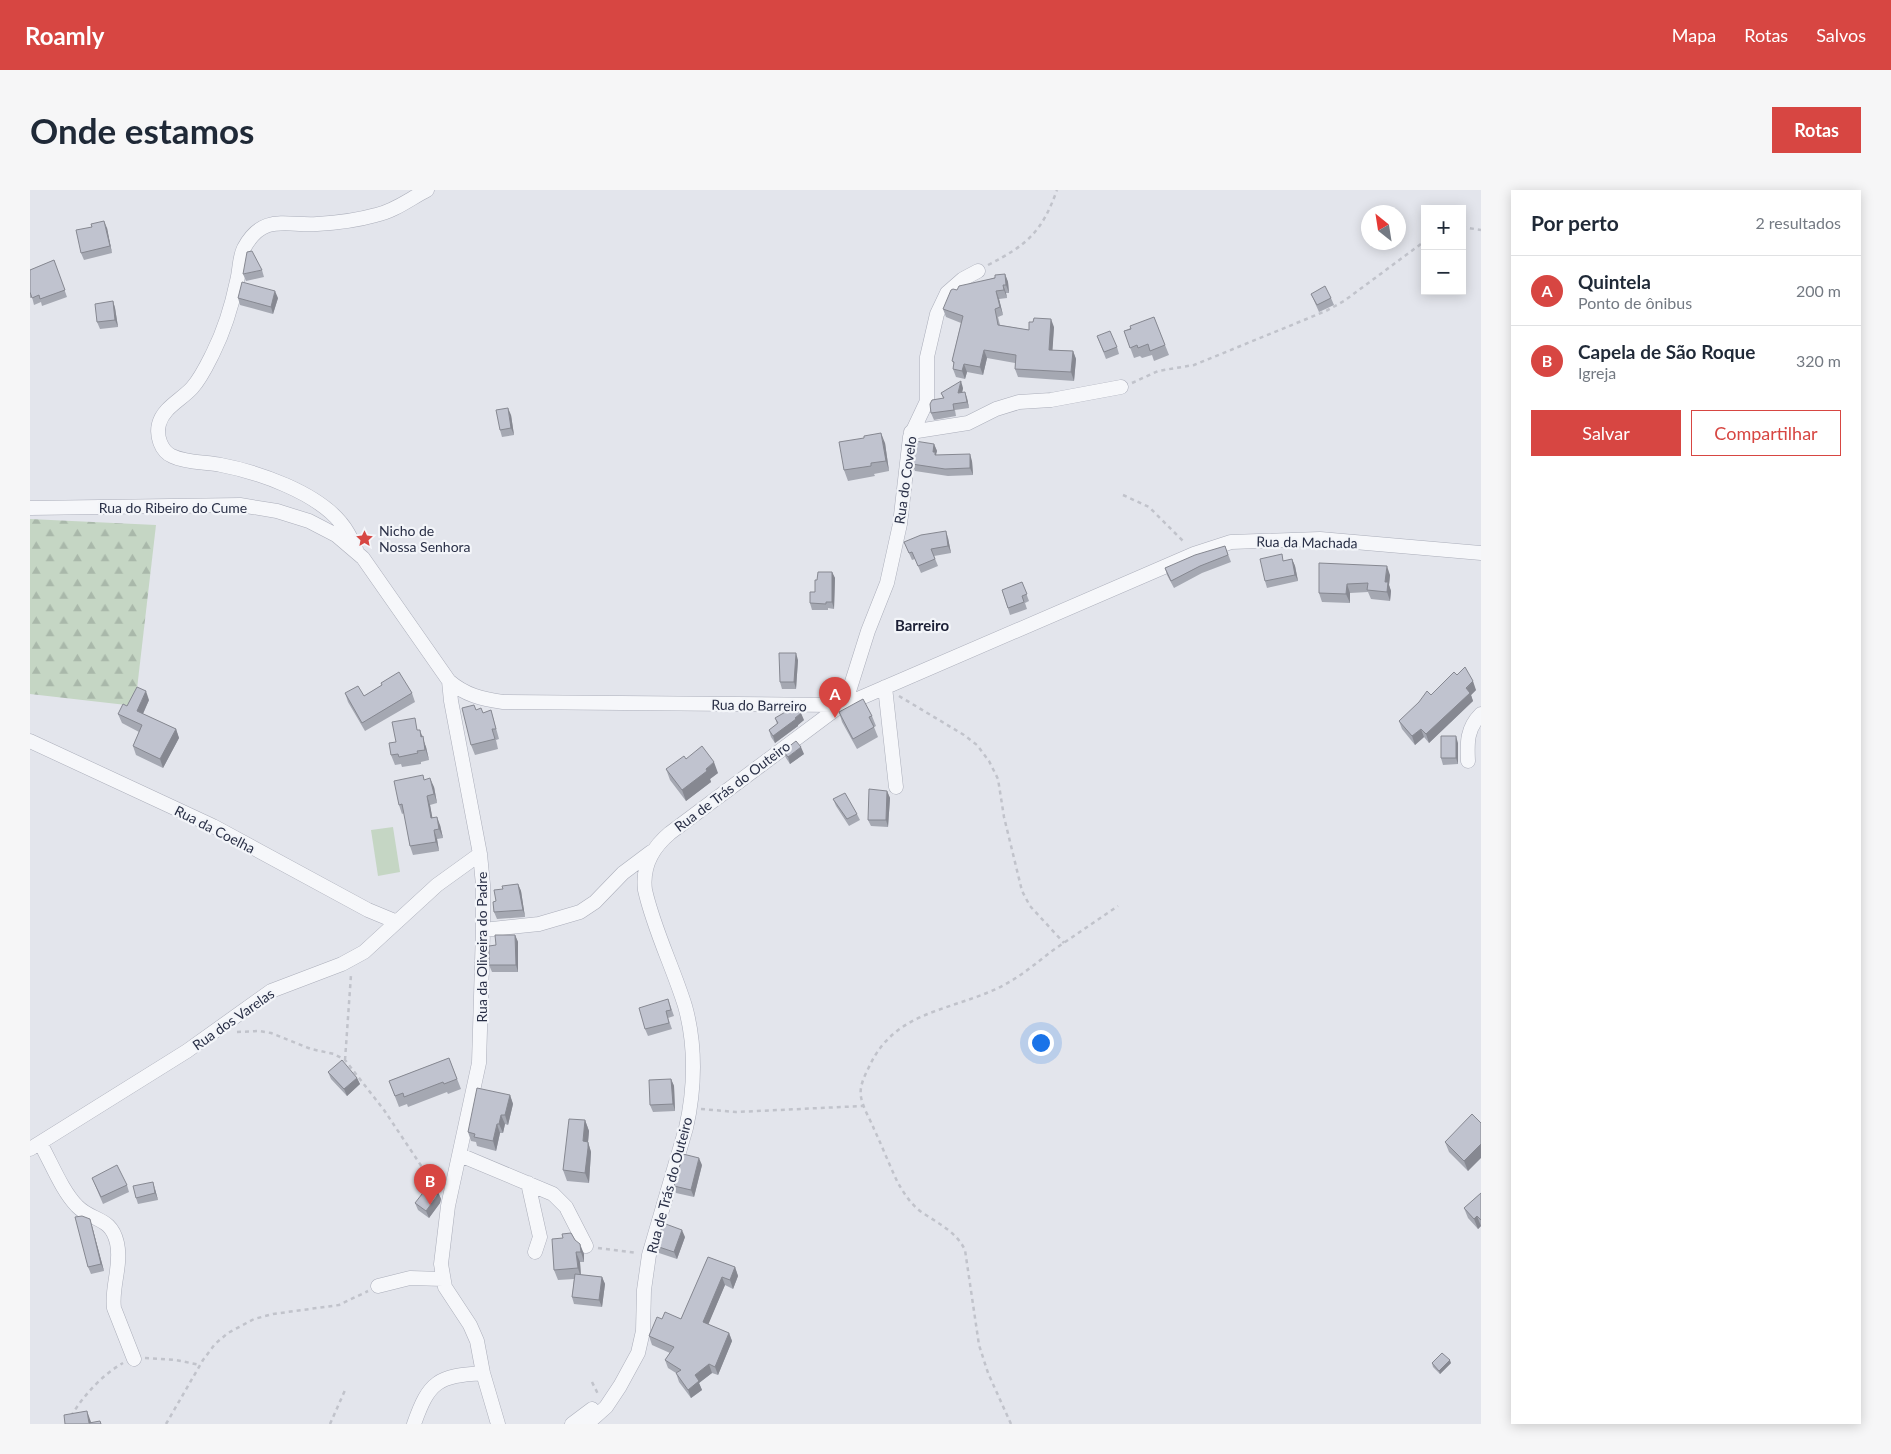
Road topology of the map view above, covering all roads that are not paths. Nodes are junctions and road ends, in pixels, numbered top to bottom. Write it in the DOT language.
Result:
graph roads {
  1 [pos="427,190"];
  2 [pos="978,271"];
  3 [pos="1121,387"];
  4 [pos="911,432"];
  5 [pos="30,508"];
  6 [pos="1481,553"];
  7 [pos="1194,554"];
  8 [pos="359,555"];
  9 [pos="449,681"];
  10 [pos="885,687"];
  11 [pos="845,704"];
  12 [pos="1481,714"];
  13 [pos="30,741"];
  14 [pos="1468,761"];
  15 [pos="896,787"];
  16 [pos="654,850"];
  17 [pos="480,854"];
  18 [pos="397,922"];
  19 [pos="483,930"];
  20 [pos="35,1146"];
  21 [pos="460,1155"];
  22 [pos="528,1184"];
  23 [pos="586,1246"];
  24 [pos="535,1252"];
  25 [pos="442,1279"];
  26 [pos="378,1286"];
  27 [pos="134,1359"];
  28 [pos="483,1373"];
  29 [pos="624,1379"];
  30 [pos="414,1424"];
  31 [pos="498,1424"];
  32 [pos="572,1424"];
  33 [pos="587,1424"];
  1 -- 8 [label="street"];
  2 -- 4 [label="street, Rua do Covelo"];
  3 -- 4 [label="street"];
  4 -- 11 [label="street, Rua do Covelo"];
  5 -- 8 [label="street, Rua do Ribeiro do Cume"];
  6 -- 7 [label="street, Rua da Machada"];
  7 -- 10 [label="street, Rua do Barreiro"];
  8 -- 9 [label="street, Rua do Ribeiro do Cume"];
  9 -- 11 [label="street, Rua do Barreiro"];
  9 -- 17 [label="street, Rua da Oliveira do Padre"];
  10 -- 11 [label="street, Rua do Barreiro"];
  10 -- 15 [label="street"];
  11 -- 16 [label="street, Rua de Trás do Outeiro"];
  12 -- 14 [label="street"];
  13 -- 18 [label="street, Rua da Coelha"];
  16 -- 19 [label="street"];
  16 -- 29 [label="street, Rua de Trás do Outeiro"];
  17 -- 18 [label="street, Rua dos Varelas"];
  17 -- 19 [label="street, Rua da Oliveira do Padre"];
  18 -- 20 [label="street, Rua dos Varelas"];
  19 -- 21 [label="street, Rua da Oliveira do Padre"];
  20 -- 27 [label="street"];
  21 -- 22 [label="street"];
  21 -- 25 [label="street, Rua da Oliveira do Padre"];
  22 -- 23 [label="street"];
  22 -- 24 [label="street"];
  25 -- 26 [label="street"];
  25 -- 28 [label="street"];
  28 -- 30 [label="street"];
  28 -- 31 [label="street"];
  29 -- 32 [label="street"];
  29 -- 33 [label="street, Rua de Trás do Outeiro"];
}
